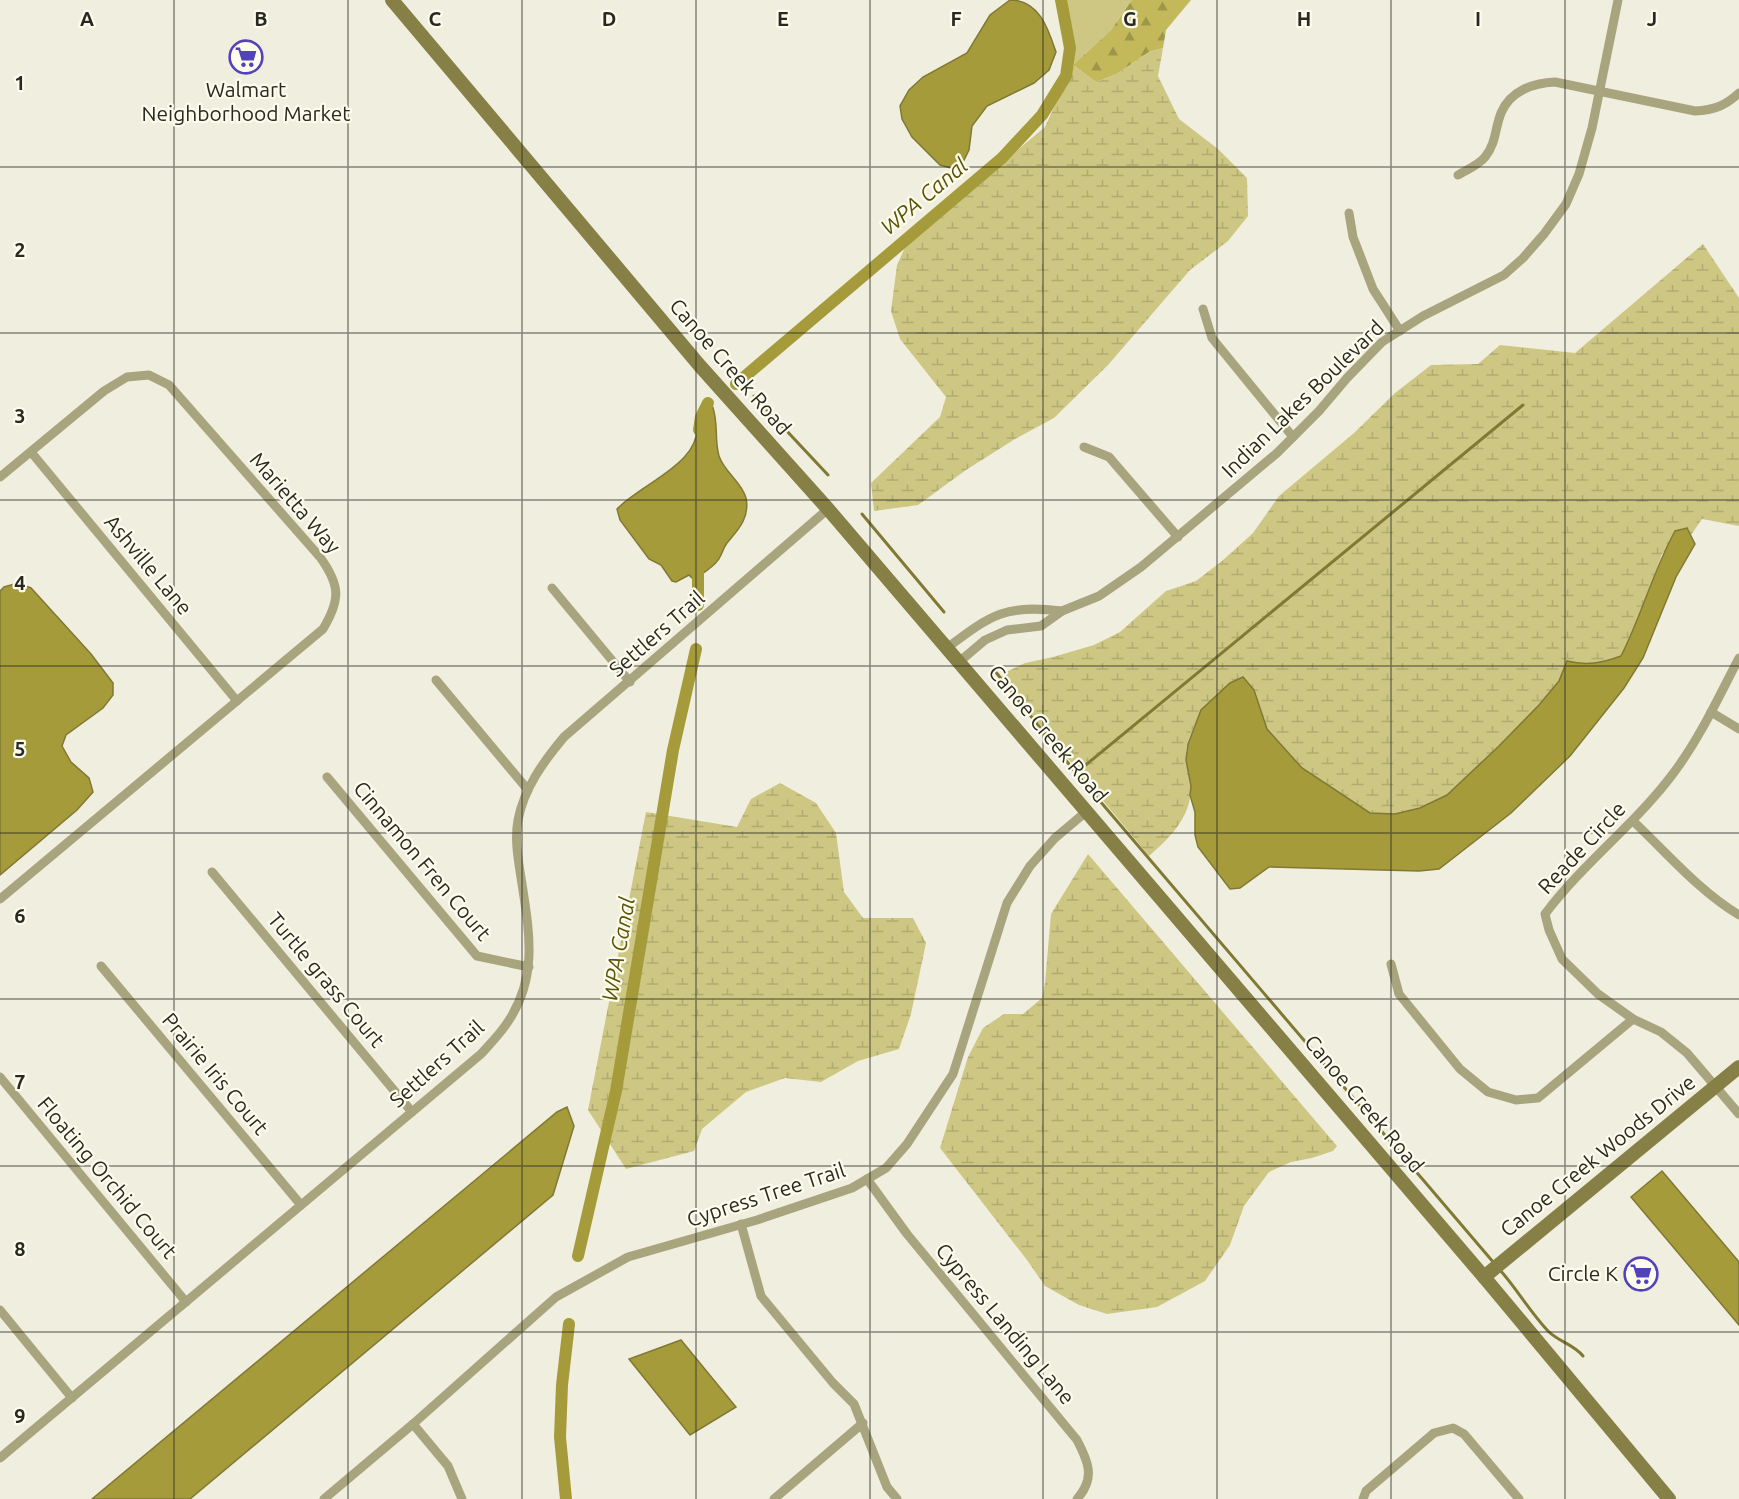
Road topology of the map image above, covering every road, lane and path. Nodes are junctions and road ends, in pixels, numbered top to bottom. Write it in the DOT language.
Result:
graph roads {
  1 [pos="392,0"];
  2 [pos="1618,0"];
  3 [pos="1600,91"];
  4 [pos="1739,93"];
  5 [pos="1458,175"];
  6 [pos="1350,213"];
  7 [pos="1203,309"];
  8 [pos="1400,331"];
  9 [pos="1293,437"];
  10 [pos="1084,447"];
  11 [pos="31,452"];
  12 [pos="0,477"];
  13 [pos="828,509"];
  14 [pos="1178,537"];
  15 [pos="552,588"];
  16 [pos="1062,611"];
  17 [pos="947,648"];
  18 [pos="1739,658"];
  19 [pos="959,662"];
  20 [pos="436,680"];
  21 [pos="630,682"];
  22 [pos="237,701"];
  23 [pos="1712,712"];
  24 [pos="1739,729"];
  25 [pos="327,777"];
  26 [pos="528,790"];
  27 [pos="1087,812"];
  28 [pos="1633,821"];
  29 [pos="212,872"];
  30 [pos="0,899"];
  31 [pos="1739,915"];
  32 [pos="1390,963"];
  33 [pos="101,966"];
  34 [pos="529,967"];
  35 [pos="1633,1019"];
  36 [pos="1739,1067"];
  37 [pos="0,1077"];
  38 [pos="1716,1086"];
  39 [pos="412,1112"];
  40 [pos="1739,1114"];
  41 [pos="867,1179"];
  42 [pos="301,1205"];
  43 [pos="741,1224"];
  44 [pos="1484,1277"];
  45 [pos="186,1302"];
  46 [pos="0,1310"];
  47 [pos="72,1398"];
  48 [pos="863,1423"];
  49 [pos="413,1424"];
  50 [pos="0,1458"];
  51 [pos="324,1499"];
  52 [pos="462,1499"];
  53 [pos="774,1499"];
  54 [pos="897,1499"];
  55 [pos="1077,1499"];
  56 [pos="1363,1499"];
  57 [pos="1519,1499"];
  58 [pos="1669,1499"];
  1 -- 13 [label="main road, Canoe Creek Road"];
  2 -- 3 [label="street, Indian Lakes Boulevard"];
  3 -- 4 [label="street"];
  3 -- 5 [label="street"];
  3 -- 8 [label="street, Indian Lakes Boulevard"];
  6 -- 8 [label="street"];
  7 -- 9 [label="street"];
  8 -- 9 [label="street, Indian Lakes Boulevard"];
  9 -- 14 [label="street, Indian Lakes Boulevard"];
  10 -- 14 [label="street"];
  11 -- 12 [label="street, Marietta Way"];
  11 -- 22 [label="street, Ashville Lane"];
  11 -- 22 [label="street, Marietta Way"];
  13 -- 17 [label="main road, Canoe Creek Road"];
  13 -- 21 [label="street, Settlers Trail"];
  14 -- 16 [label="street, Indian Lakes Boulevard"];
  15 -- 21 [label="street"];
  16 -- 17 [label="street, Indian Lakes Boulevard"];
  16 -- 19 [label="street, Indian Lakes Boulevard"];
  17 -- 19 [label="main road, Canoe Creek Road"];
  18 -- 23 [label="street, Reade Circle"];
  19 -- 27 [label="main road, Canoe Creek Road"];
  20 -- 26 [label="street"];
  21 -- 26 [label="street, Settlers Trail"];
  22 -- 30 [label="street, Marietta Way"];
  23 -- 24 [label="street"];
  23 -- 28 [label="street, Reade Circle"];
  25 -- 34 [label="street, Cinnamon Fren Court"];
  26 -- 34 [label="street, Settlers Trail"];
  27 -- 41 [label="street, Cypress Tree Trail"];
  27 -- 44 [label="main road, Canoe Creek Road"];
  28 -- 31 [label="street"];
  28 -- 35 [label="street, Reade Circle"];
  29 -- 39 [label="street, Turtle grass Court"];
  32 -- 35 [label="street"];
  33 -- 42 [label="street, Prairie Iris Court"];
  34 -- 39 [label="street, Settlers Trail"];
  35 -- 38 [label="street, Reade Circle"];
  36 -- 38 [label="main road, Canoe Creek Woods Drive"];
  37 -- 45 [label="street, Floating Orchid Court"];
  38 -- 40 [label="street, Reade Circle"];
  38 -- 44 [label="main road, Canoe Creek Woods Drive"];
  39 -- 42 [label="street, Settlers Trail"];
  41 -- 43 [label="street, Cypress Tree Trail"];
  41 -- 55 [label="street, Cypress Landing Lane"];
  42 -- 45 [label="street, Settlers Trail"];
  43 -- 48 [label="street"];
  43 -- 49 [label="street, Cypress Tree Trail"];
  44 -- 58 [label="main road, Canoe Creek Road"];
  45 -- 47 [label="street, Settlers Trail"];
  46 -- 47 [label="street"];
  47 -- 50 [label="street, Settlers Trail"];
  48 -- 53 [label="street"];
  48 -- 54 [label="street"];
  49 -- 51 [label="street, Cypress Tree Trail"];
  49 -- 52 [label="street"];
  56 -- 57 [label="street"];
}
